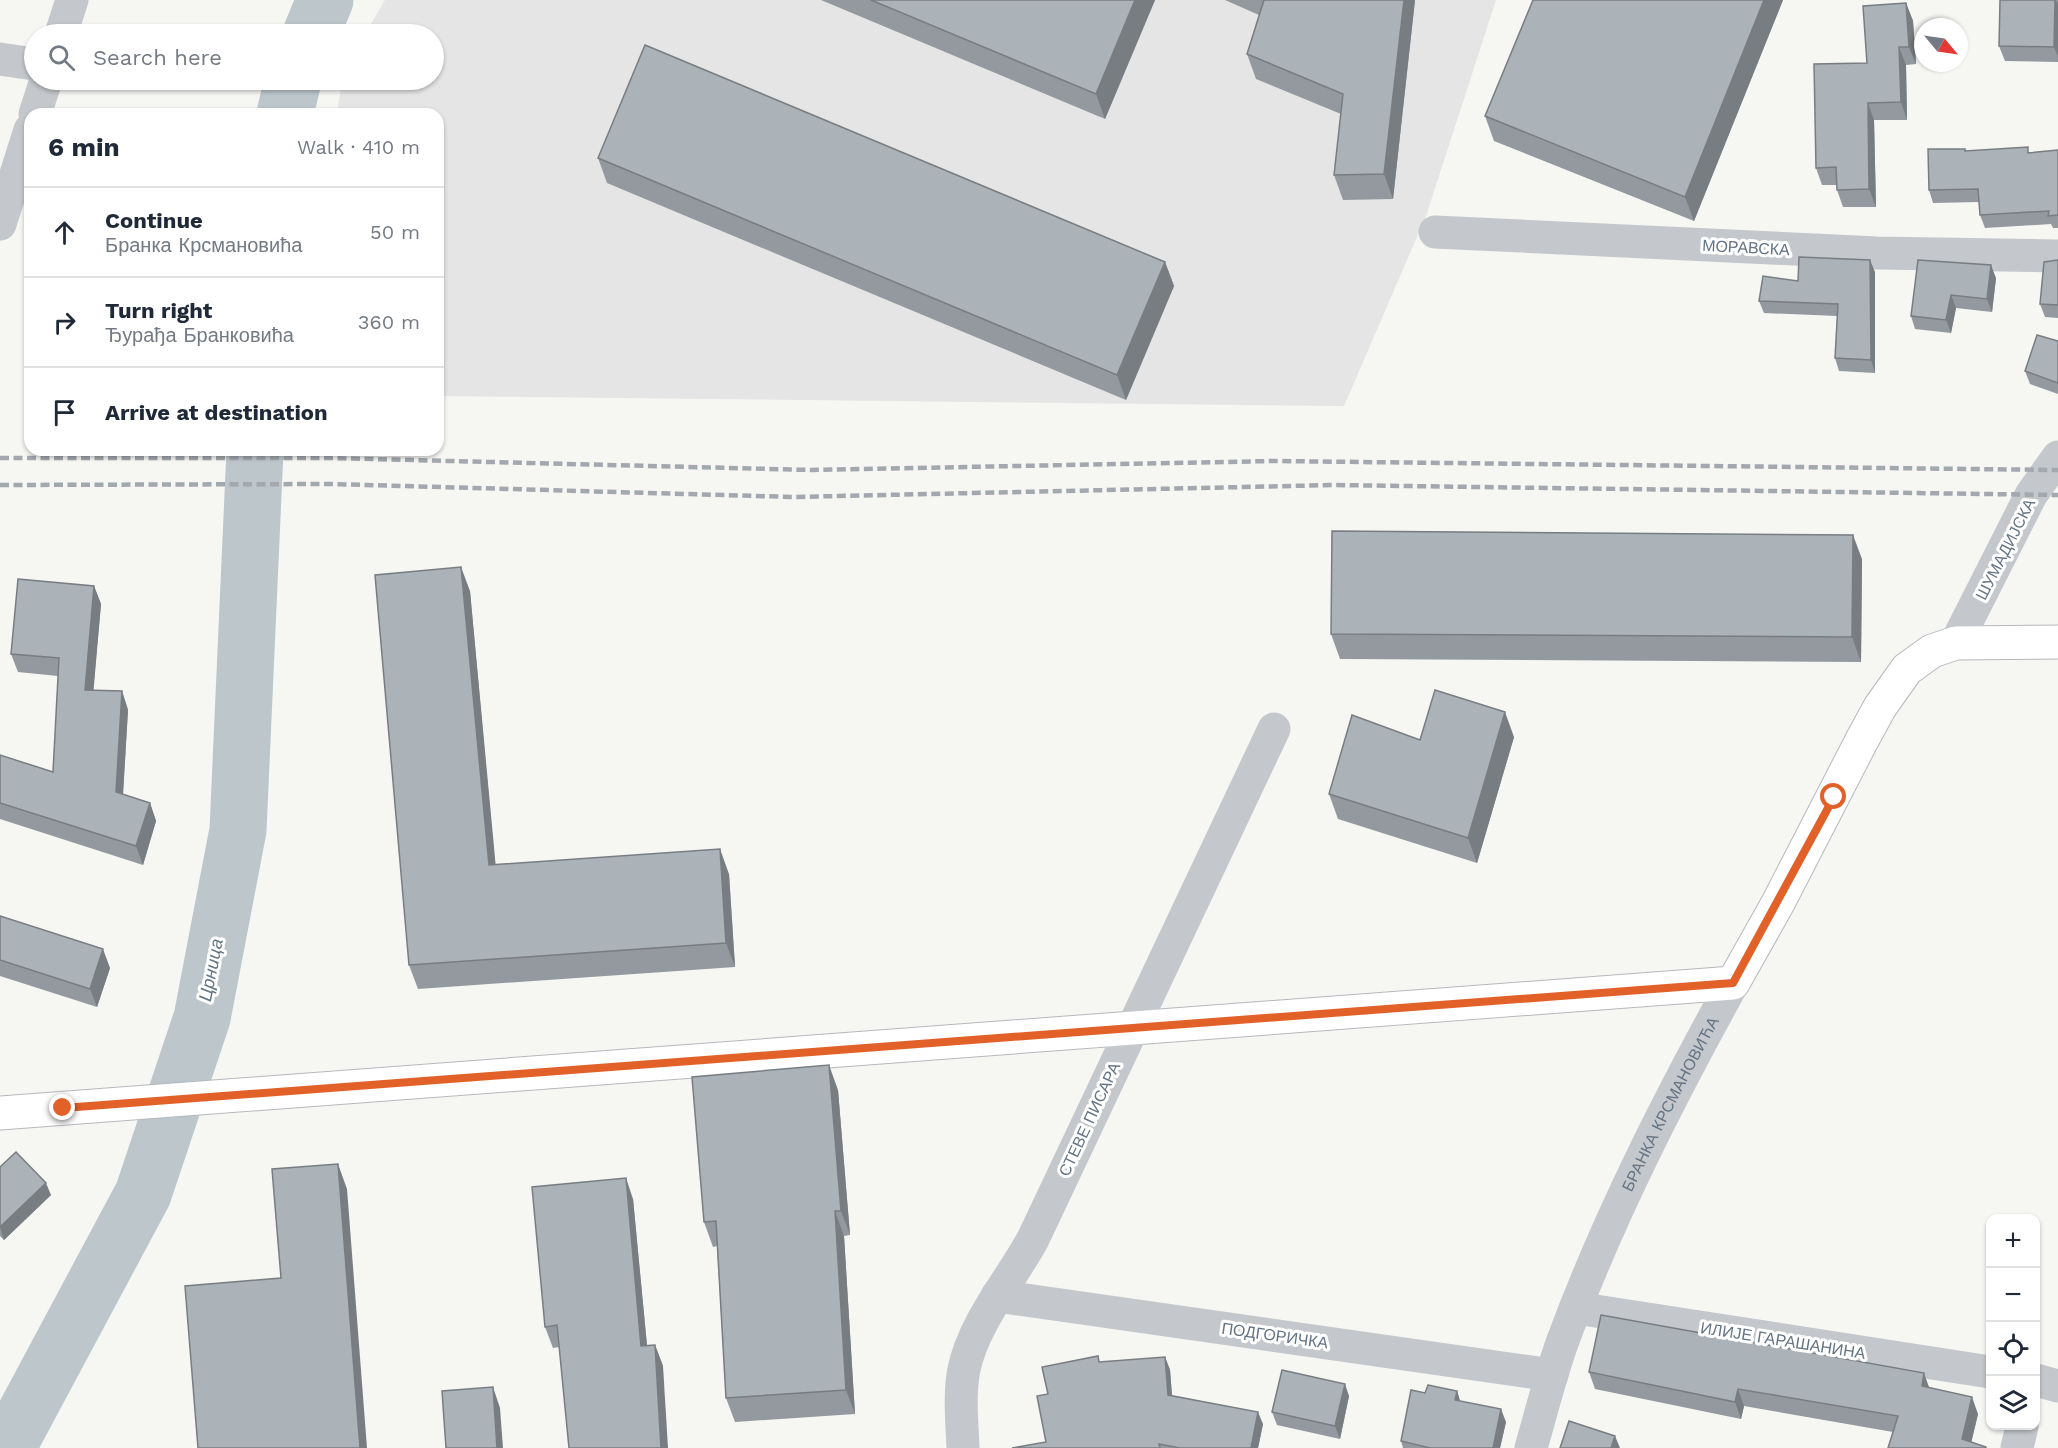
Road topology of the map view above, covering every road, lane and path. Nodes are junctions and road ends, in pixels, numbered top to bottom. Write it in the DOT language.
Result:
graph roads {
  1 [pos="72,0"];
  2 [pos="64,24"];
  3 [pos="0,59"];
  4 [pos="24,63"];
  5 [pos="43,90"];
  6 [pos="37,108"];
  7 [pos="24,149"];
  8 [pos="0,224"];
  9 [pos="1435,232"];
  10 [pos="2058,256"];
  11 [pos="2058,457"];
  12 [pos="2058,642"];
  13 [pos="1956,643"];
  14 [pos="1274,729"];
  15 [pos="1733,983"];
  16 [pos="1131,1029"];
  17 [pos="0,1113"];
  18 [pos="997,1296"];
  19 [pos="1576,1308"];
  20 [pos="1986,1371"];
  21 [pos="1552,1375"];
  22 [pos="2040,1381"];
  23 [pos="2058,1386"];
  24 [pos="2021,1430"];
  25 [pos="963,1448"];
  26 [pos="1531,1448"];
  27 [pos="2017,1448"];
  1 -- 2 [label="street"];
  3 -- 4 [label="street"];
  5 -- 6 [label="street"];
  7 -- 8 [label="street"];
  9 -- 10 [label="street, МОРАВСКА"];
  11 -- 13 [label="street, ШУМАДИЈСКА"];
  12 -- 13 [label="main road, БРАНКА КРСМАНОВИЋА"];
  13 -- 15 [label="main road, БРАНКА КРСМАНОВИЋА"];
  14 -- 16 [label="street, СТЕВЕ ПИСАРА"];
  15 -- 16 [label="main road"];
  15 -- 19 [label="street, БРАНКА КРСМАНОВИЋА"];
  16 -- 17 [label="main road"];
  16 -- 18 [label="street, СТЕВЕ ПИСАРА"];
  18 -- 21 [label="street, ПОДГОРИЧКА"];
  18 -- 25 [label="street, СТЕВЕ ПИСАРА"];
  19 -- 20 [label="street, ИЛИЈЕ ГАРАШАНИНА"];
  19 -- 21 [label="street, БРАНКА КРСМАНОВИЋА"];
  21 -- 26 [label="street, БРАНКА КРСМАНОВИЋА"];
  22 -- 23 [label="street"];
  24 -- 27 [label="street"];
}
